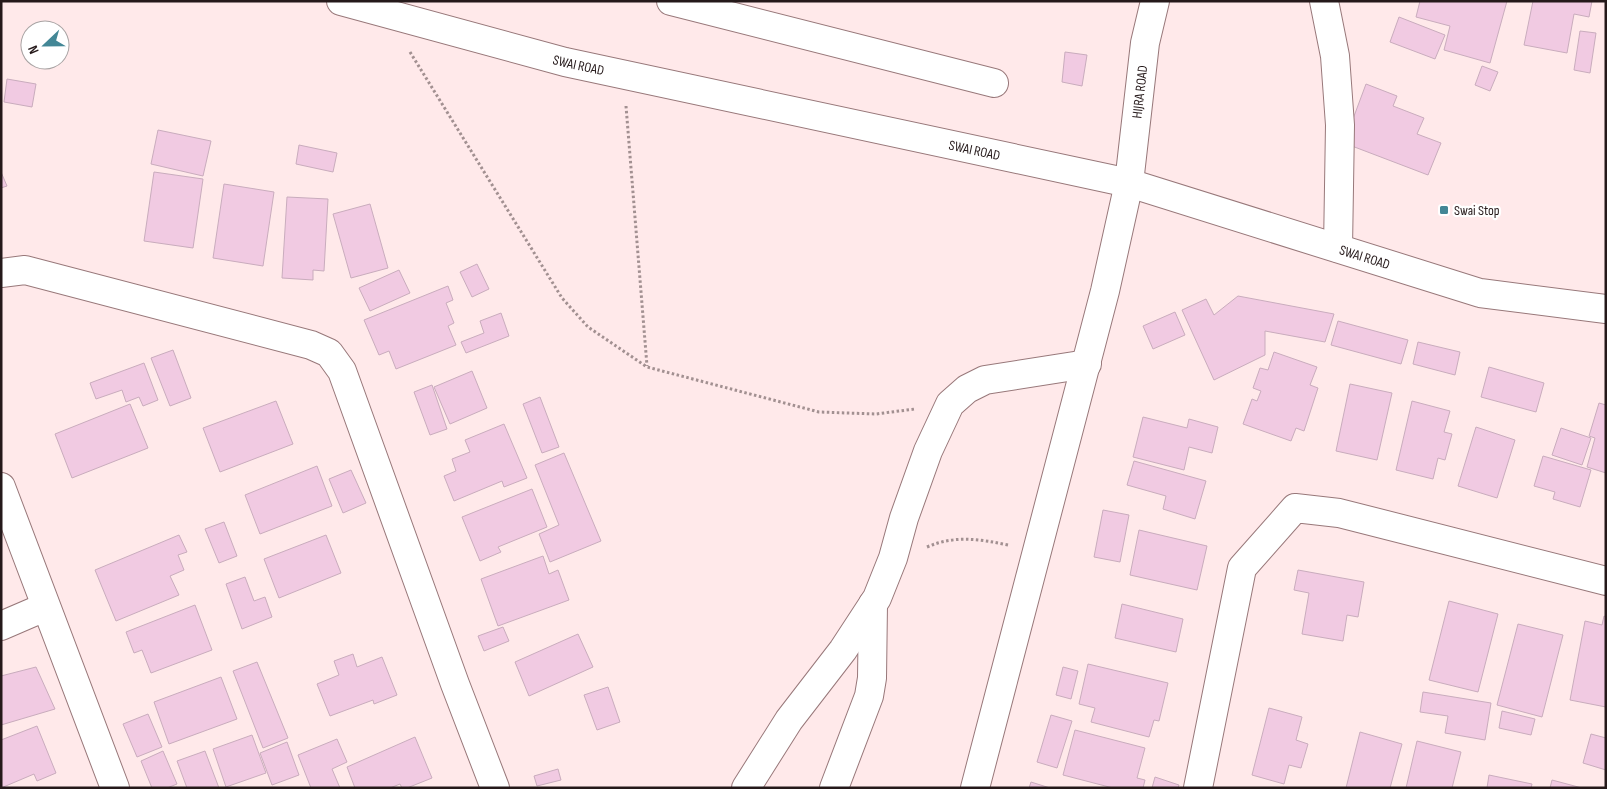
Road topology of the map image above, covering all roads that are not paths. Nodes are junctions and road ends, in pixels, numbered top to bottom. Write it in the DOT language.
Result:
graph roads {
  1 [pos="341,1"];
  2 [pos="671,1"];
  3 [pos="1155,1"];
  4 [pos="1324,1"];
  5 [pos="702,6"];
  6 [pos="994,84"];
  7 [pos="1129,183"];
  8 [pos="1338,248"];
  9 [pos="1,273"];
  10 [pos="1606,309"];
  11 [pos="1087,364"];
  12 [pos="1,487"];
  13 [pos="1606,581"];
  14 [pos="873,604"];
  15 [pos="45,607"];
  16 [pos="1,626"];
  17 [pos="115,788"];
  18 [pos="495,788"];
  19 [pos="746,788"];
  20 [pos="834,788"];
  21 [pos="975,788"];
  22 [pos="1198,788"];
  1 -- 7 [label="street, SWAI ROAD"];
  2 -- 5 [label="street"];
  3 -- 7 [label="street, HIJRA ROAD"];
  4 -- 8 [label="street"];
  5 -- 6 [label="street"];
  7 -- 8 [label="street, SWAI ROAD"];
  7 -- 11 [label="street, HIJRA ROAD"];
  8 -- 10 [label="street, SWAI ROAD"];
  9 -- 18 [label="street"];
  11 -- 14 [label="street"];
  11 -- 21 [label="street, HIJRA ROAD"];
  12 -- 15 [label="street"];
  13 -- 22 [label="street"];
  14 -- 19 [label="street"];
  14 -- 20 [label="street"];
  15 -- 16 [label="street"];
  15 -- 17 [label="street"];
}
